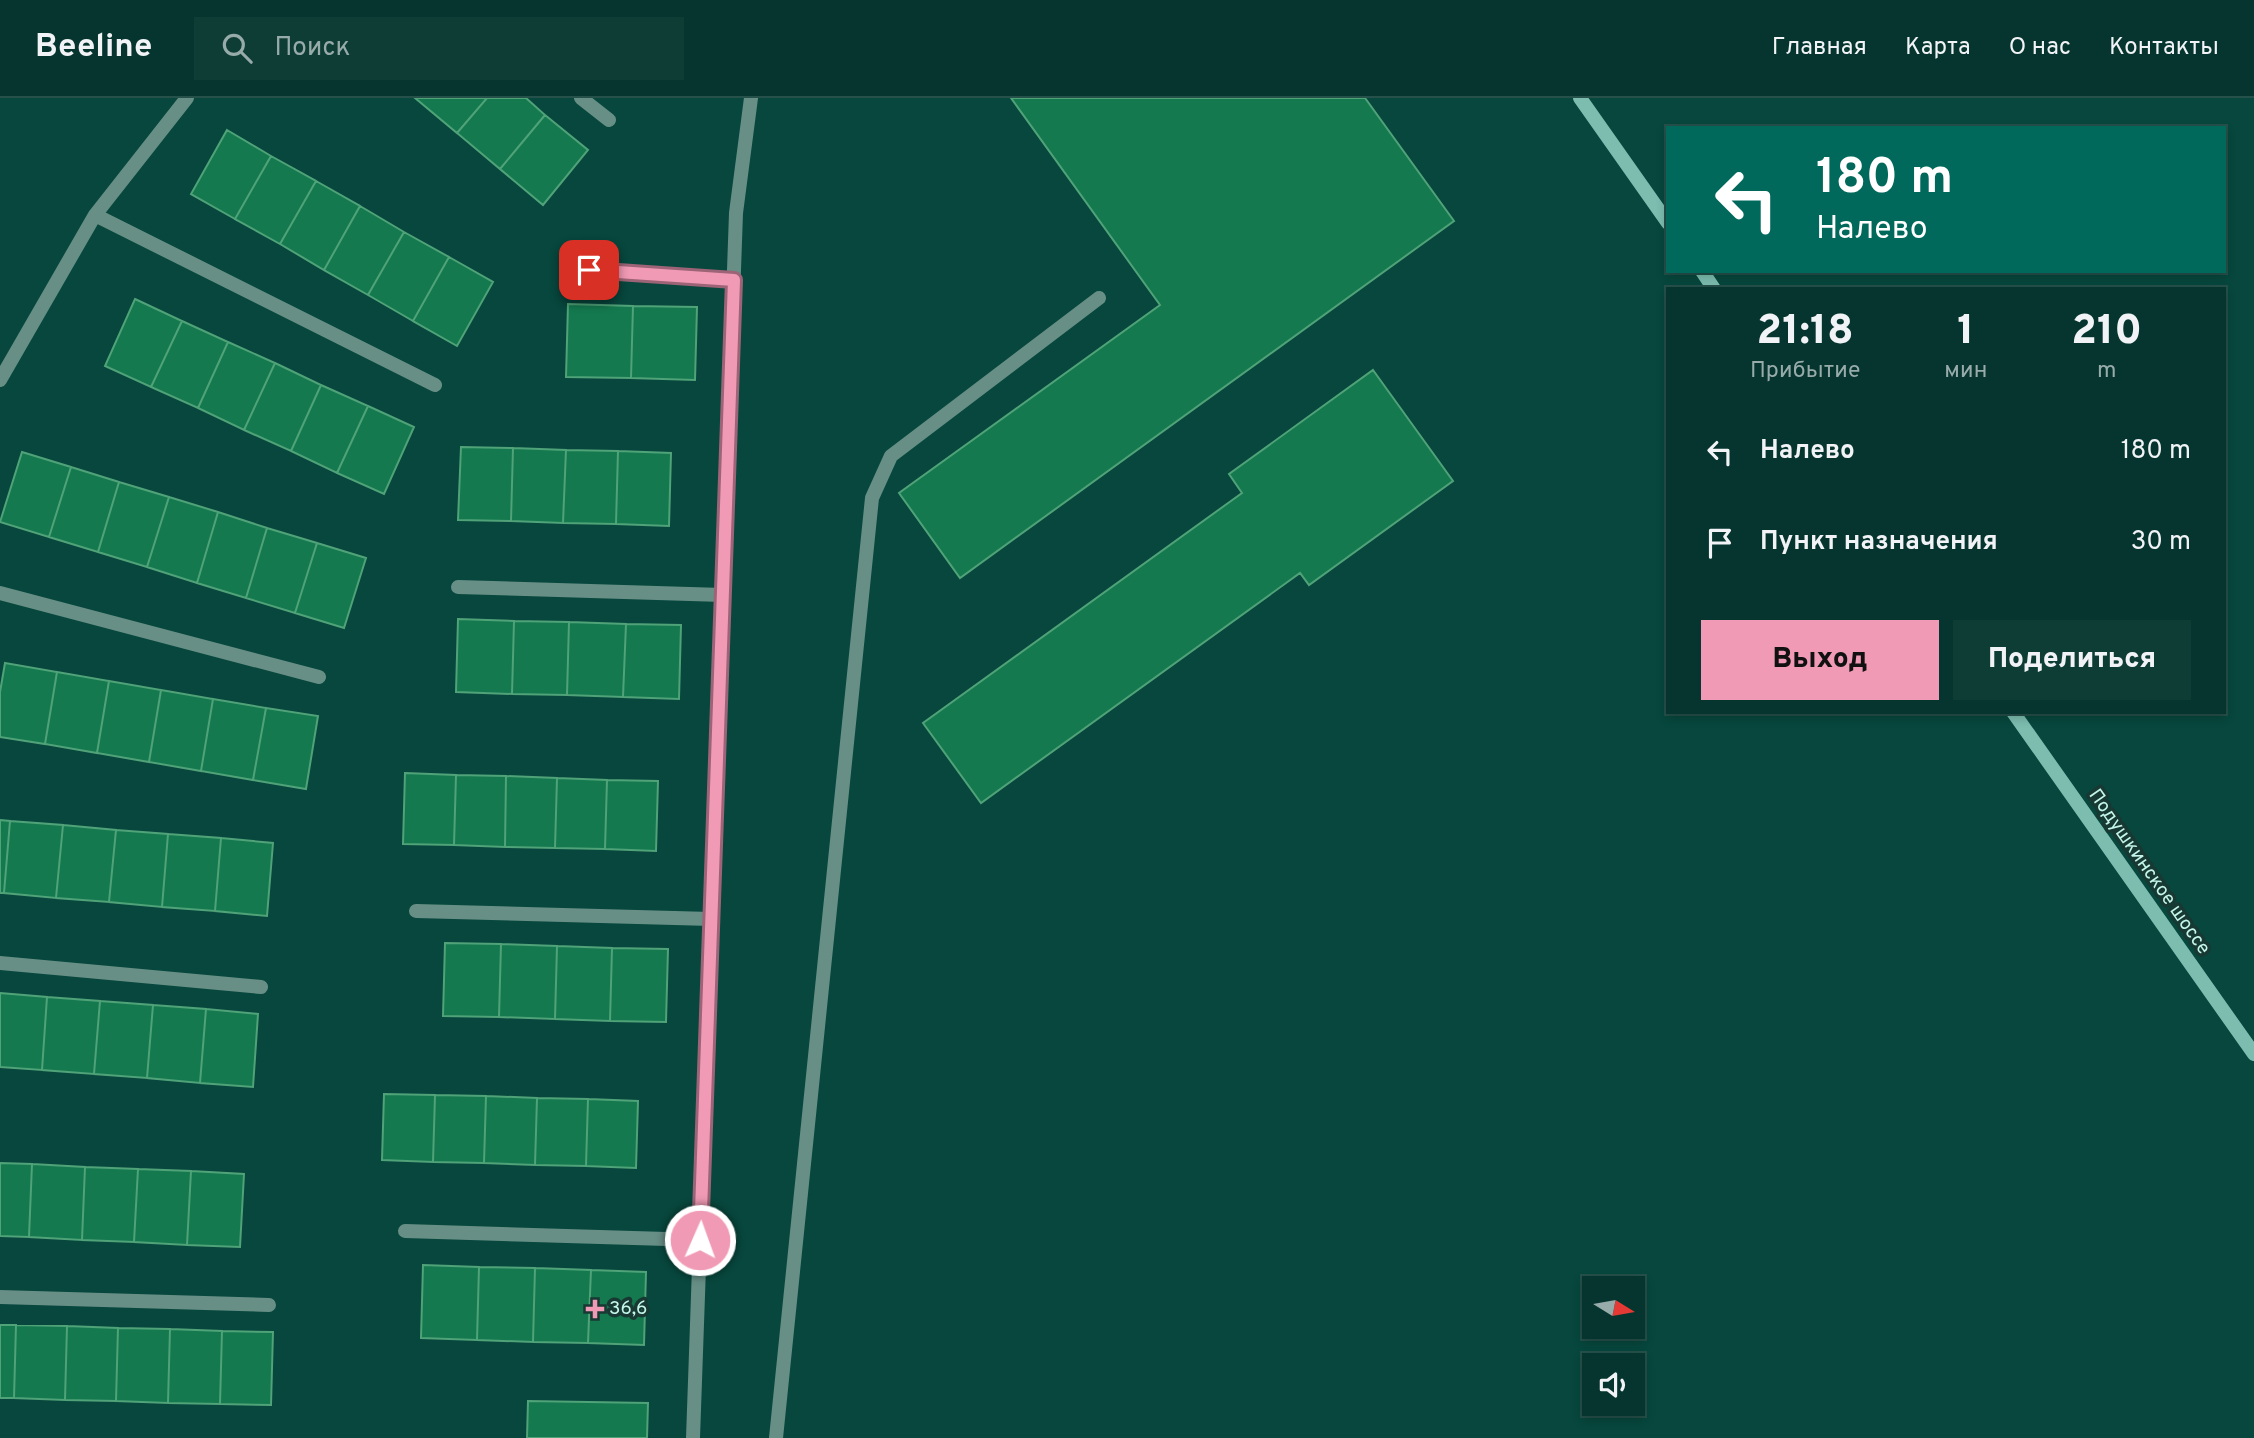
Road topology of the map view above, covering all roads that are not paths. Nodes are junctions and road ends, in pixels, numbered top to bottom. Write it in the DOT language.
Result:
graph roads {
  1 [pos="187,98"];
  2 [pos="581,98"];
  3 [pos="751,98"];
  4 [pos="1580,98"];
  5 [pos="609,120"];
  6 [pos="95,215"];
  7 [pos="1666,220"];
  8 [pos="589,270"];
  9 [pos="734,280"];
  10 [pos="1099,298"];
  11 [pos="0,380"];
  12 [pos="435,385"];
  13 [pos="458,587"];
  14 [pos="0,593"];
  15 [pos="723,595"];
  16 [pos="319,677"];
  17 [pos="2014,714"];
  18 [pos="416,911"];
  19 [pos="711,919"];
  20 [pos="0,963"];
  21 [pos="261,987"];
  22 [pos="2254,1054"];
  23 [pos="405,1231"];
  24 [pos="700,1240"];
  25 [pos="0,1297"];
  26 [pos="269,1306"];
  27 [pos="693,1438"];
  28 [pos="776,1438"];
  1 -- 6 [label="lane"];
  2 -- 5 [label="lane"];
  3 -- 9 [label="lane"];
  4 -- 7 [label="main road"];
  6 -- 11 [label="lane"];
  6 -- 12 [label="lane"];
  8 -- 9 [label="lane"];
  9 -- 15 [label="lane"];
  10 -- 28 [label="lane"];
  13 -- 15 [label="lane"];
  14 -- 16 [label="lane"];
  15 -- 19 [label="lane"];
  17 -- 22 [label="main road, Подушкинское шоссе"];
  18 -- 19 [label="lane"];
  19 -- 24 [label="lane"];
  20 -- 21 [label="lane"];
  23 -- 24 [label="lane"];
  24 -- 27 [label="lane"];
  25 -- 26 [label="lane"];
}
